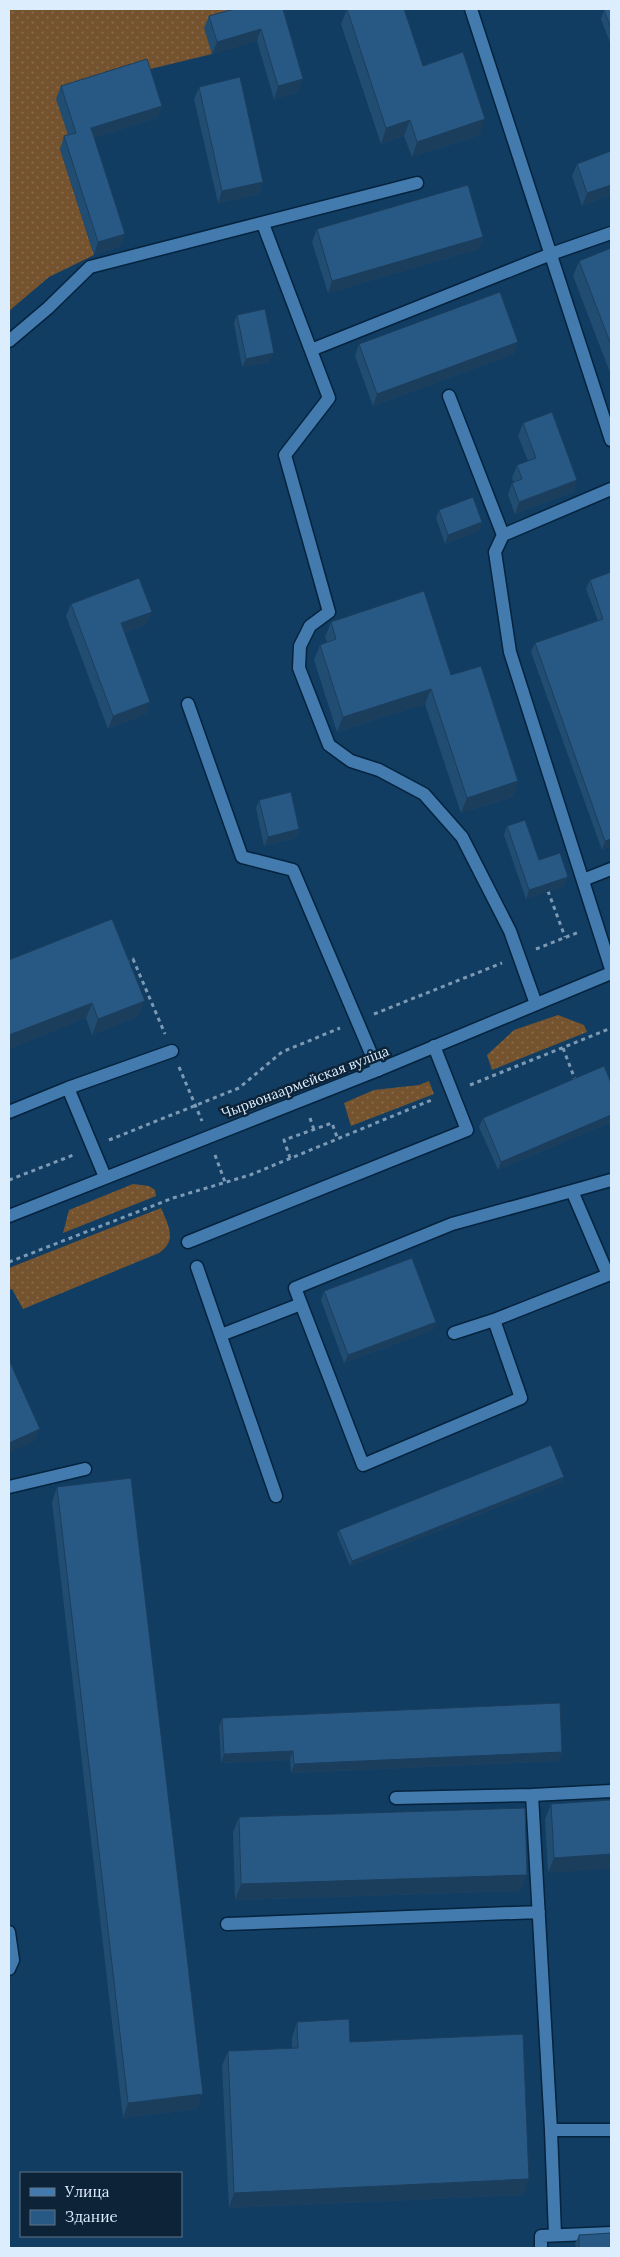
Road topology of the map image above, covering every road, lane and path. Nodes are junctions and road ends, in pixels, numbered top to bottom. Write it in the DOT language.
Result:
graph roads {
  1 [pos="471,9"];
  2 [pos="417,182"];
  3 [pos="263,224"];
  4 [pos="611,233"];
  5 [pos="551,254"];
  6 [pos="9,341"];
  7 [pos="311,350"];
  8 [pos="449,396"];
  9 [pos="611,440"];
  10 [pos="611,489"];
  11 [pos="503,535"];
  12 [pos="188,704"];
  13 [pos="611,869"];
  14 [pos="583,880"];
  15 [pos="548,891"];
  16 [pos="597,924"];
  17 [pos="565,937"];
  18 [pos="518,956"];
  19 [pos="611,969"];
  20 [pos="611,973"];
  21 [pos="536,1004"];
  22 [pos="357,1021"];
  23 [pos="611,1028"];
  24 [pos="434,1046"];
  25 [pos="563,1048"];
  26 [pos="172,1051"];
  27 [pos="378,1070"];
  28 [pos="578,1085"];
  29 [pos="68,1088"];
  30 [pos="452,1092"];
  31 [pos="9,1112"];
  32 [pos="338,1140"];
  33 [pos="93,1147"];
  34 [pos="290,1158"];
  35 [pos="105,1177"];
  36 [pos="9,1180"];
  37 [pos="611,1180"];
  38 [pos="572,1191"];
  39 [pos="9,1216"];
  40 [pos="188,1242"];
  41 [pos="9,1262"];
  42 [pos="197,1267"];
  43 [pos="302,1304"];
  44 [pos="494,1320"];
  45 [pos="454,1333"];
  46 [pos="221,1335"];
  47 [pos="85,1469"];
  48 [pos="9,1487"];
  49 [pos="276,1496"];
  50 [pos="611,1791"];
  51 [pos="532,1794"];
  52 [pos="396,1798"];
  53 [pos="539,1912"];
  54 [pos="227,1924"];
  55 [pos="9,1932"];
  56 [pos="9,1969"];
  57 [pos="551,2130"];
  58 [pos="611,2130"];
  59 [pos="611,2233"];
  60 [pos="554,2236"];
  61 [pos="541,2248"];
  1 -- 5 [label="main road"];
  2 -- 3 [label="main road"];
  3 -- 6 [label="main road"];
  3 -- 7 [label="main road"];
  4 -- 5 [label="main road"];
  5 -- 7 [label="main road"];
  5 -- 9 [label="main road"];
  7 -- 18 [label="main road"];
  8 -- 11 [label="main road"];
  10 -- 11 [label="main road"];
  11 -- 14 [label="main road"];
  12 -- 22 [label="main road"];
  13 -- 14 [label="main road"];
  14 -- 16 [label="main road"];
  15 -- 17 [label="path"];
  16 -- 17 [label="path"];
  16 -- 19 [label="main road"];
  17 -- 18 [label="path"];
  18 -- 21 [label="main road"];
  18 -- 22 [label="path"];
  20 -- 21 [label="main road, Чырвонаармейская вуліца"];
  21 -- 24 [label="main road, Чырвонаармейская вуліца"];
  22 -- 27 [label="main road"];
  22 -- 33 [label="path"];
  23 -- 25 [label="path"];
  24 -- 27 [label="main road, Чырвонаармейская вуліца"];
  24 -- 30 [label="main road"];
  25 -- 28 [label="path"];
  25 -- 30 [label="path"];
  26 -- 29 [label="main road"];
  27 -- 35 [label="main road, Чырвонаармейская вуліца"];
  29 -- 31 [label="main road"];
  29 -- 33 [label="main road"];
  30 -- 32 [label="path"];
  30 -- 40 [label="main road"];
  32 -- 34 [label="path"];
  32 -- 34 [label="path"];
  33 -- 35 [label="main road"];
  33 -- 36 [label="path"];
  34 -- 41 [label="path"];
  35 -- 39 [label="main road, Чырвонаармейская вуліца"];
  37 -- 38 [label="main road"];
  38 -- 43 [label="main road"];
  38 -- 44 [label="main road"];
  42 -- 46 [label="main road"];
  43 -- 44 [label="main road"];
  43 -- 46 [label="main road"];
  44 -- 45 [label="main road"];
  46 -- 49 [label="main road"];
  47 -- 48 [label="main road"];
  50 -- 51 [label="main road"];
  51 -- 52 [label="main road"];
  51 -- 53 [label="main road"];
  53 -- 54 [label="main road"];
  53 -- 57 [label="main road"];
  55 -- 56 [label="main road"];
  57 -- 58 [label="main road"];
  57 -- 60 [label="main road"];
  59 -- 60 [label="main road"];
  60 -- 61 [label="main road"];
}
